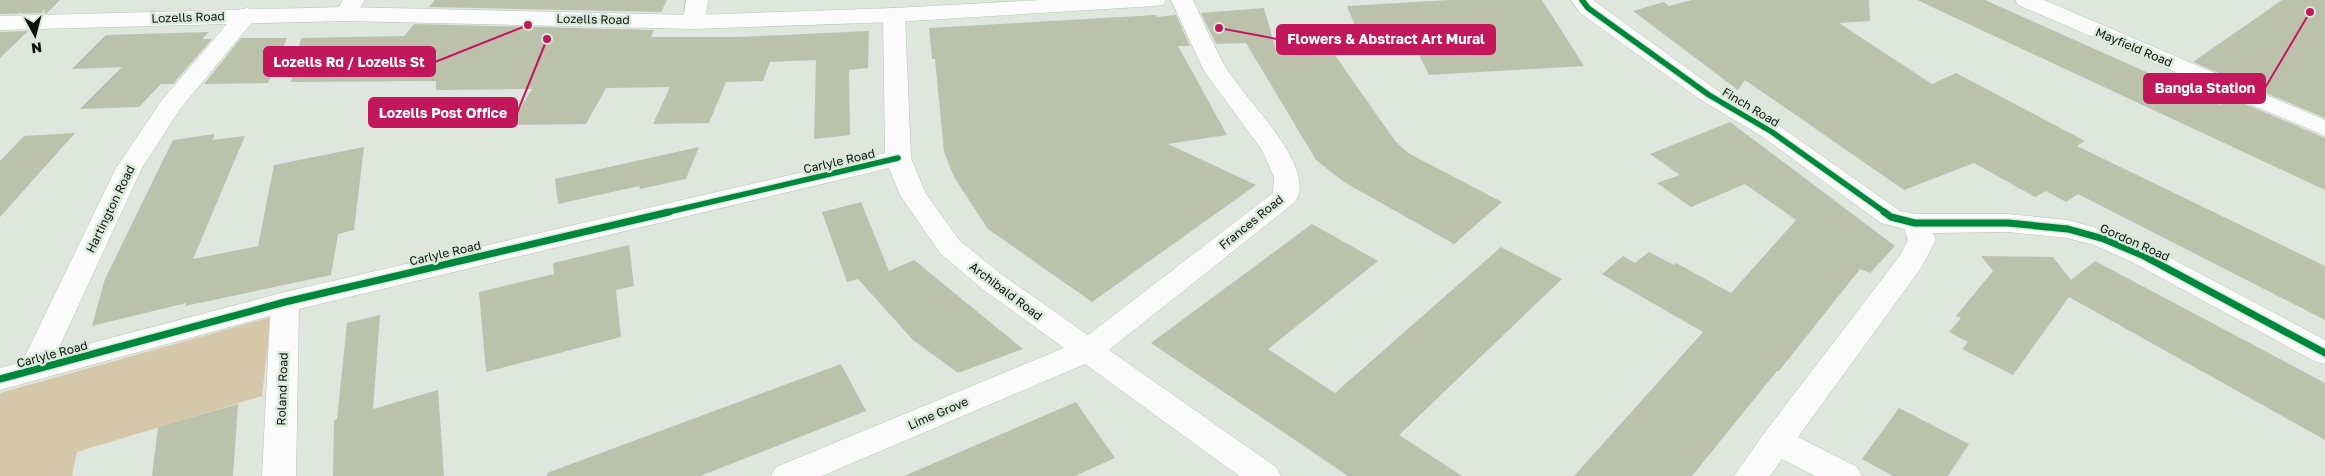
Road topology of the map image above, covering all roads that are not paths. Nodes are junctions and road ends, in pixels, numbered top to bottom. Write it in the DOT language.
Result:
graph roads {
  1 [pos="697,0"];
  2 [pos="1155,0"];
  3 [pos="1182,0"];
  4 [pos="1582,0"];
  5 [pos="2026,0"];
  6 [pos="350,7"];
  7 [pos="247,15"];
  8 [pos="894,15"];
  9 [pos="694,22"];
  10 [pos="0,23"];
  11 [pos="2325,128"];
  12 [pos="898,158"];
  13 [pos="1915,223"];
  14 [pos="285,302"];
  15 [pos="1087,351"];
  16 [pos="2325,353"];
  17 [pos="33,371"];
  18 [pos="0,379"];
  19 [pos="1776,441"];
  20 [pos="279,476"];
  21 [pos="788,476"];
  22 [pos="1264,476"];
  23 [pos="1751,476"];
  24 [pos="1845,476"];
  1 -- 9 [label="street"];
  2 -- 8 [label="street, Lozells Road"];
  3 -- 15 [label="street, Frances Road"];
  4 -- 13 [label="street, Finch Road"];
  5 -- 11 [label="street, Mayfield Road"];
  6 -- 7 [label="street, Lozells Road"];
  6 -- 9 [label="street, Lozells Road"];
  7 -- 10 [label="street, Lozells Road"];
  7 -- 17 [label="street, Hartington Road"];
  8 -- 9 [label="street, Lozells Road"];
  8 -- 12 [label="street, Archibald Road"];
  12 -- 14 [label="street, Carlyle Road"];
  12 -- 15 [label="street, Archibald Road"];
  13 -- 16 [label="street, Gordon Road"];
  13 -- 19 [label="street"];
  14 -- 17 [label="street, Carlyle Road"];
  14 -- 20 [label="street, Roland Road"];
  15 -- 21 [label="street, Lime Grove"];
  15 -- 22 [label="street, Archibald Road"];
  17 -- 18 [label="street, Carlyle Road"];
  19 -- 23 [label="street"];
  19 -- 24 [label="street"];
}
